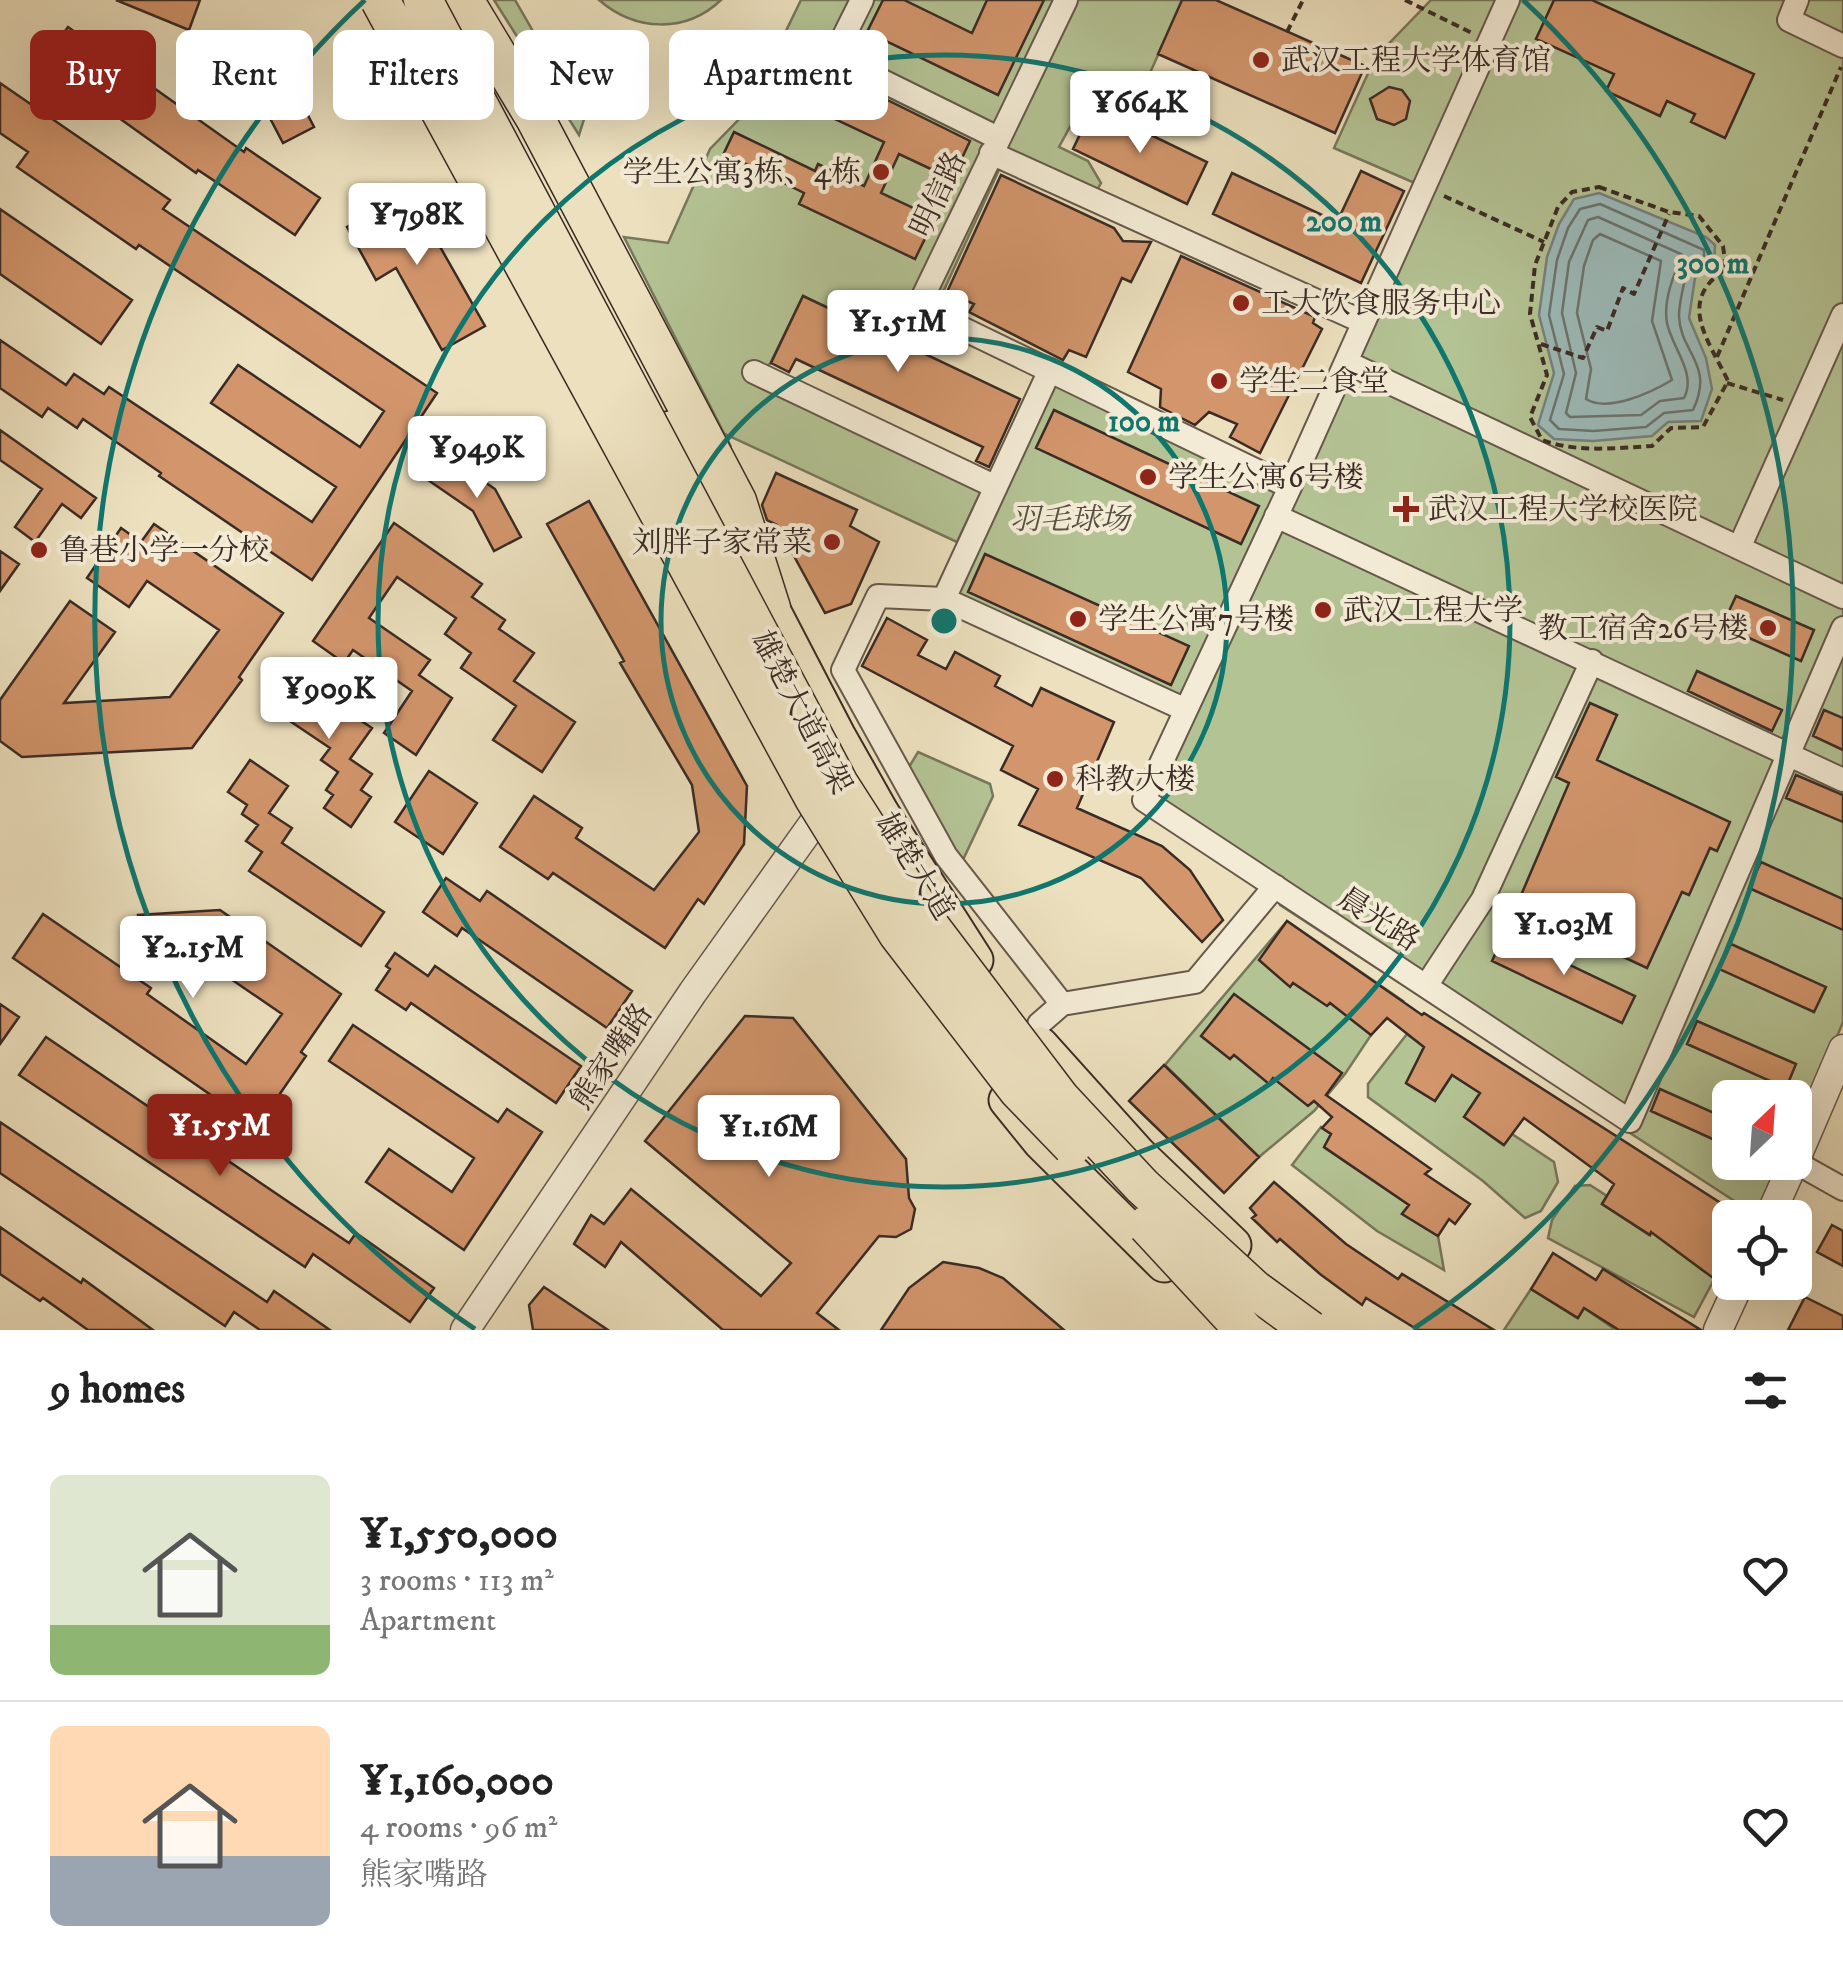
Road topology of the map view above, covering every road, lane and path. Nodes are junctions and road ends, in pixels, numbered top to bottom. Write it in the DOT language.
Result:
graph roads {
  1 [pos="364,0"];
  2 [pos="380,0"];
  3 [pos="423,0"];
  4 [pos="442,0"];
  5 [pos="464,0"];
  6 [pos="862,0"];
  7 [pos="1066,0"];
  8 [pos="1302,0"];
  9 [pos="1405,0"];
  10 [pos="1508,0"];
  11 [pos="1793,10"];
  12 [pos="1288,32"];
  13 [pos="1490,41"];
  14 [pos="1843,46"];
  15 [pos="1843,62"];
  16 [pos="994,146"];
  17 [pos="1424,187"];
  18 [pos="1670,212"];
  19 [pos="1544,242"];
  20 [pos="1843,314"];
  21 [pos="1364,322"];
  22 [pos="1541,344"];
  23 [pos="1716,357"];
  24 [pos="1346,362"];
  25 [pos="1050,370"];
  26 [pos="754,372"];
  27 [pos="1727,383"];
  28 [pos="1802,406"];
  29 [pos="996,487"];
  30 [pos="1290,487"];
  31 [pos="1276,516"];
  32 [pos="1738,548"];
  33 [pos="1843,597"];
  34 [pos="944,599"];
  35 [pos="771,608"];
  36 [pos="1843,628"];
  37 [pos="1592,661"];
  38 [pos="1186,710"];
  39 [pos="1788,756"];
  40 [pos="1843,780"];
  41 [pos="815,821"];
  42 [pos="1275,886"];
  43 [pos="1426,986"];
  44 [pos="1006,1003"];
  45 [pos="1062,1004"];
  46 [pos="1039,1024"];
  47 [pos="958,1039"];
  48 [pos="1843,1049"];
  49 [pos="1812,1122"];
  50 [pos="1812,1172"];
  51 [pos="1843,1189"];
  52 [pos="1148,1225"];
  53 [pos="1732,1300"];
  54 [pos="465,1330"];
  55 [pos="1245,1330"];
  56 [pos="1268,1330"];
  57 [pos="1310,1330"];
  58 [pos="1333,1330"];
  59 [pos="1718,1330"];
  1 -- 41 [label="main road, 雄楚大道"];
  2 -- 52 [label="highway, 雄楚大道高架, bridge"];
  3 -- 57 [label="highway, 雄楚大道高架, bridge"];
  4 -- 35 [label="main road, 雄楚大道"];
  5 -- 35 [label="highway"];
  6 -- 16 [label="street"];
  7 -- 16 [label="street, 明信路"];
  8 -- 12 [label="path"];
  9 -- 13 [label="path"];
  10 -- 13 [label="street"];
  11 -- 14 [label="street"];
  13 -- 17 [label="street"];
  15 -- 23 [label="path"];
  16 -- 21 [label="street"];
  16 -- 25 [label="street, 明信路"];
  17 -- 19 [label="path"];
  17 -- 21 [label="street"];
  18 -- 19 [label="path"];
  18 -- 22 [label="path"];
  18 -- 23 [label="path"];
  19 -- 22 [label="path"];
  20 -- 28 [label="street"];
  21 -- 24 [label="street"];
  22 -- 27 [label="path"];
  23 -- 27 [label="path"];
  24 -- 30 [label="street"];
  24 -- 32 [label="street"];
  25 -- 29 [label="street"];
  25 -- 30 [label="street"];
  26 -- 29 [label="street"];
  27 -- 28 [label="path"];
  28 -- 32 [label="street"];
  29 -- 34 [label="street"];
  30 -- 31 [label="street"];
  31 -- 37 [label="street"];
  31 -- 38 [label="street"];
  32 -- 33 [label="street"];
  34 -- 38 [label="street"];
  34 -- 45 [label="street"];
  35 -- 44 [label="main road, 雄楚大道"];
  36 -- 39 [label="street"];
  37 -- 39 [label="street"];
  37 -- 43 [label="street"];
  38 -- 42 [label="street, 晨光路"];
  39 -- 40 [label="street"];
  39 -- 43 [label="street, 晨光路"];
  41 -- 47 [label="main road, 雄楚大道"];
  41 -- 54 [label="street, 熊家嘴路"];
  42 -- 43 [label="street, 晨光路"];
  42 -- 45 [label="street"];
  44 -- 47 [label="main road"];
  44 -- 58 [label="main road, 雄楚大道"];
  45 -- 46 [label="street"];
  47 -- 55 [label="main road, 雄楚大道"];
  48 -- 49 [label="street"];
  50 -- 51 [label="street"];
  52 -- 55 [label="highway, bridge"];
  52 -- 56 [label="highway, 雄楚大道高架, bridge"];
  53 -- 59 [label="street"];
}
